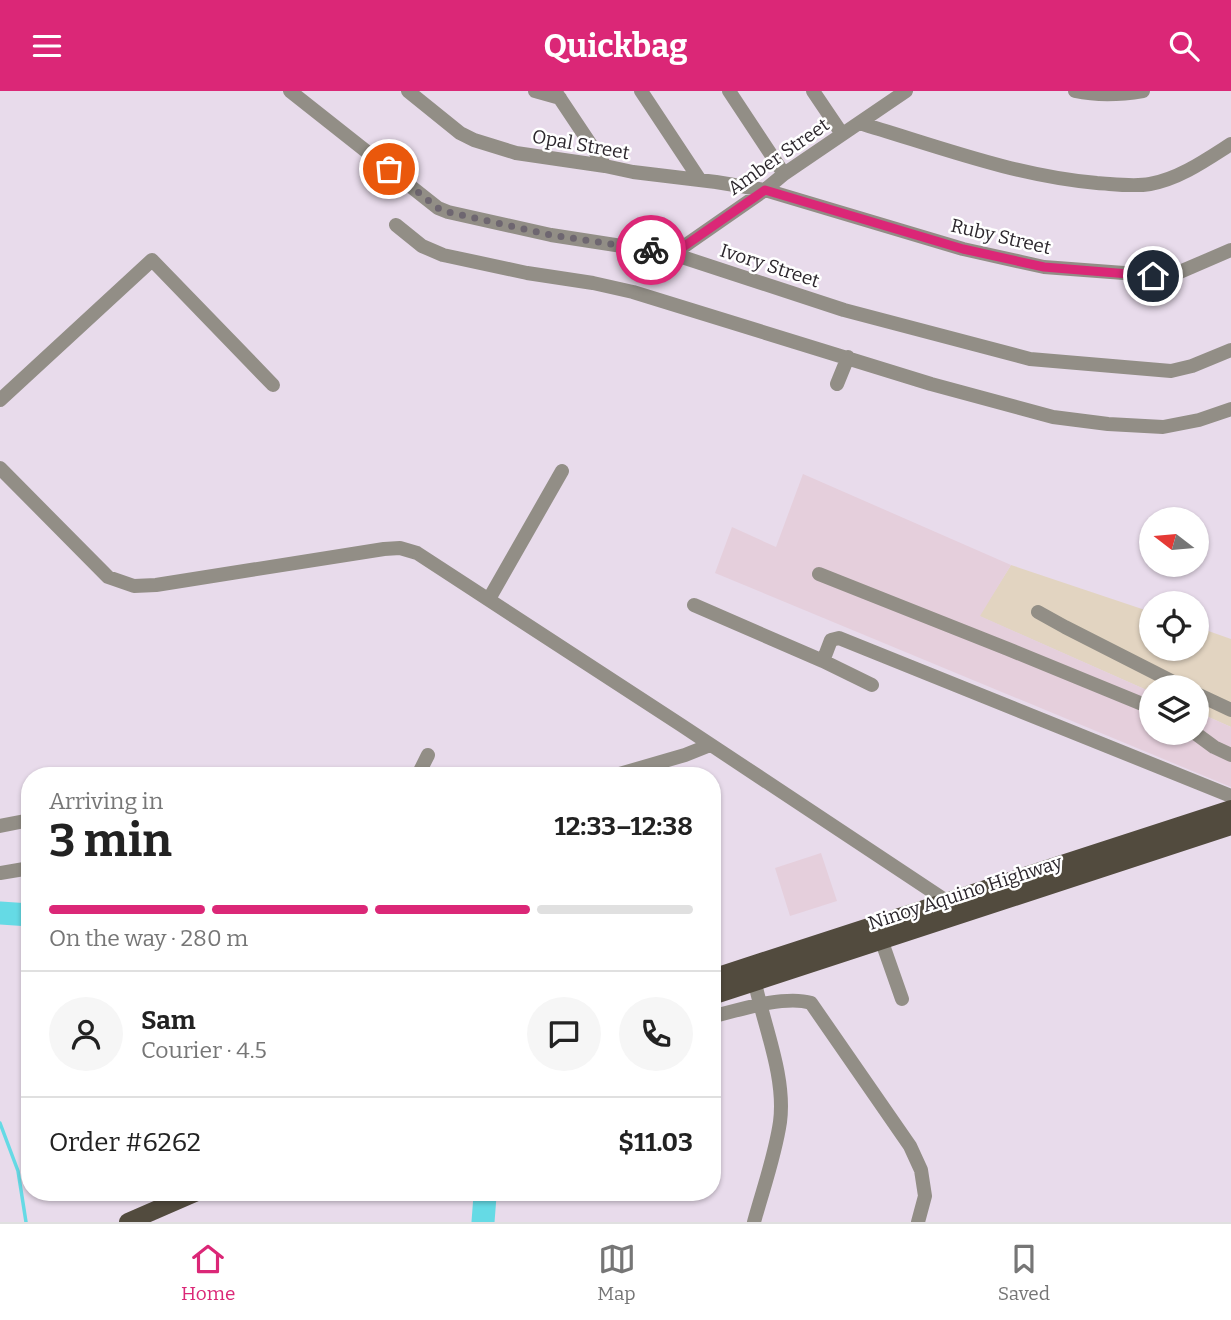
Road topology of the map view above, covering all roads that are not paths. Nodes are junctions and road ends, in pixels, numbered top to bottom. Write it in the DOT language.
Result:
graph roads {
  1 [pos="290,91"];
  2 [pos="408,91"];
  3 [pos="535,91"];
  4 [pos="641,91"];
  5 [pos="729,91"];
  6 [pos="813,91"];
  7 [pos="1076,91"];
  8 [pos="1143,91"];
  9 [pos="901,92"];
  10 [pos="558,95"];
  11 [pos="859,123"];
  12 [pos="842,134"];
  13 [pos="1231,144"];
  14 [pos="605,166"];
  15 [pos="785,174"];
  16 [pos="700,180"];
  17 [pos="765,190"];
  18 [pos="397,225"];
  19 [pos="1231,250"];
  20 [pos="673,254"];
  21 [pos="1231,349"];
  22 [pos="848,357"];
  23 [pos="837,384"];
  24 [pos="273,385"];
  25 [pos="0,400"];
  26 [pos="1231,409"];
  27 [pos="0,468"];
  28 [pos="562,471"];
  29 [pos="819,574"];
  30 [pos="489,599"];
  31 [pos="694,605"];
  32 [pos="1038,612"];
  33 [pos="823,661"];
  34 [pos="1159,675"];
  35 [pos="872,685"];
  36 [pos="1209,700"];
  37 [pos="1139,703"];
  38 [pos="1231,710"];
  39 [pos="1209,743"];
  40 [pos="710,745"];
  41 [pos="428,755"];
  42 [pos="1231,755"];
  43 [pos="422,767"];
  44 [pos="644,767"];
  45 [pos="1231,796"];
  46 [pos="1231,809"];
  47 [pos="21,822"];
  48 [pos="0,826"];
  49 [pos="1231,826"];
  50 [pos="21,870"];
  51 [pos="0,873"];
  52 [pos="948,902"];
  53 [pos="974,902"];
  54 [pos="889,933"];
  55 [pos="721,976"];
  56 [pos="755,983"];
  57 [pos="721,993"];
  58 [pos="902,999"];
  59 [pos="760,1005"];
  60 [pos="721,1015"];
  61 [pos="177,1201"];
  62 [pos="131,1221"];
  63 [pos="754,1222"];
  64 [pos="918,1222"];
  1 -- 20 [label="street, Ivory Street"];
  2 -- 14 [label="street, Opal Street"];
  3 -- 10 [label="street"];
  4 -- 16 [label="street"];
  5 -- 15 [label="street"];
  6 -- 12 [label="street"];
  7 -- 8 [label="street"];
  9 -- 11 [label="street, Amber Street"];
  10 -- 14 [label="street"];
  11 -- 12 [label="street, Amber Street"];
  11 -- 13 [label="street"];
  12 -- 15 [label="street, Amber Street"];
  14 -- 16 [label="street, Opal Street"];
  15 -- 17 [label="street, Amber Street"];
  16 -- 17 [label="street, Opal Street"];
  17 -- 19 [label="street, Ruby Street"];
  17 -- 20 [label="street, Amber Street"];
  18 -- 22 [label="street"];
  20 -- 21 [label="street, Ivory Street"];
  22 -- 23 [label="street"];
  22 -- 26 [label="street"];
  24 -- 25 [label="street"];
  27 -- 30 [label="street"];
  28 -- 30 [label="street"];
  29 -- 37 [label="street"];
  30 -- 40 [label="street"];
  31 -- 33 [label="street"];
  32 -- 34 [label="street"];
  33 -- 35 [label="street"];
  33 -- 45 [label="street"];
  36 -- 38 [label="street"];
  39 -- 42 [label="street"];
  40 -- 44 [label="street"];
  40 -- 52 [label="street"];
  41 -- 43 [label="street"];
  46 -- 53 [label="main road, Ninoy Aquino Highway"];
  47 -- 48 [label="street"];
  49 -- 53 [label="main road, Ninoy Aquino Highway"];
  50 -- 51 [label="street"];
  52 -- 53 [label="main road, Ninoy Aquino Highway"];
  52 -- 54 [label="main road, Ninoy Aquino Highway"];
  53 -- 54 [label="main road, Ninoy Aquino Highway"];
  54 -- 55 [label="main road, Ninoy Aquino Highway"];
  54 -- 56 [label="main road, Ninoy Aquino Highway"];
  54 -- 58 [label="street"];
  56 -- 57 [label="main road, Ninoy Aquino Highway"];
  56 -- 59 [label="street"];
  59 -- 60 [label="street"];
  59 -- 63 [label="street"];
  59 -- 64 [label="street"];
  61 -- 62 [label="main road"];
}
